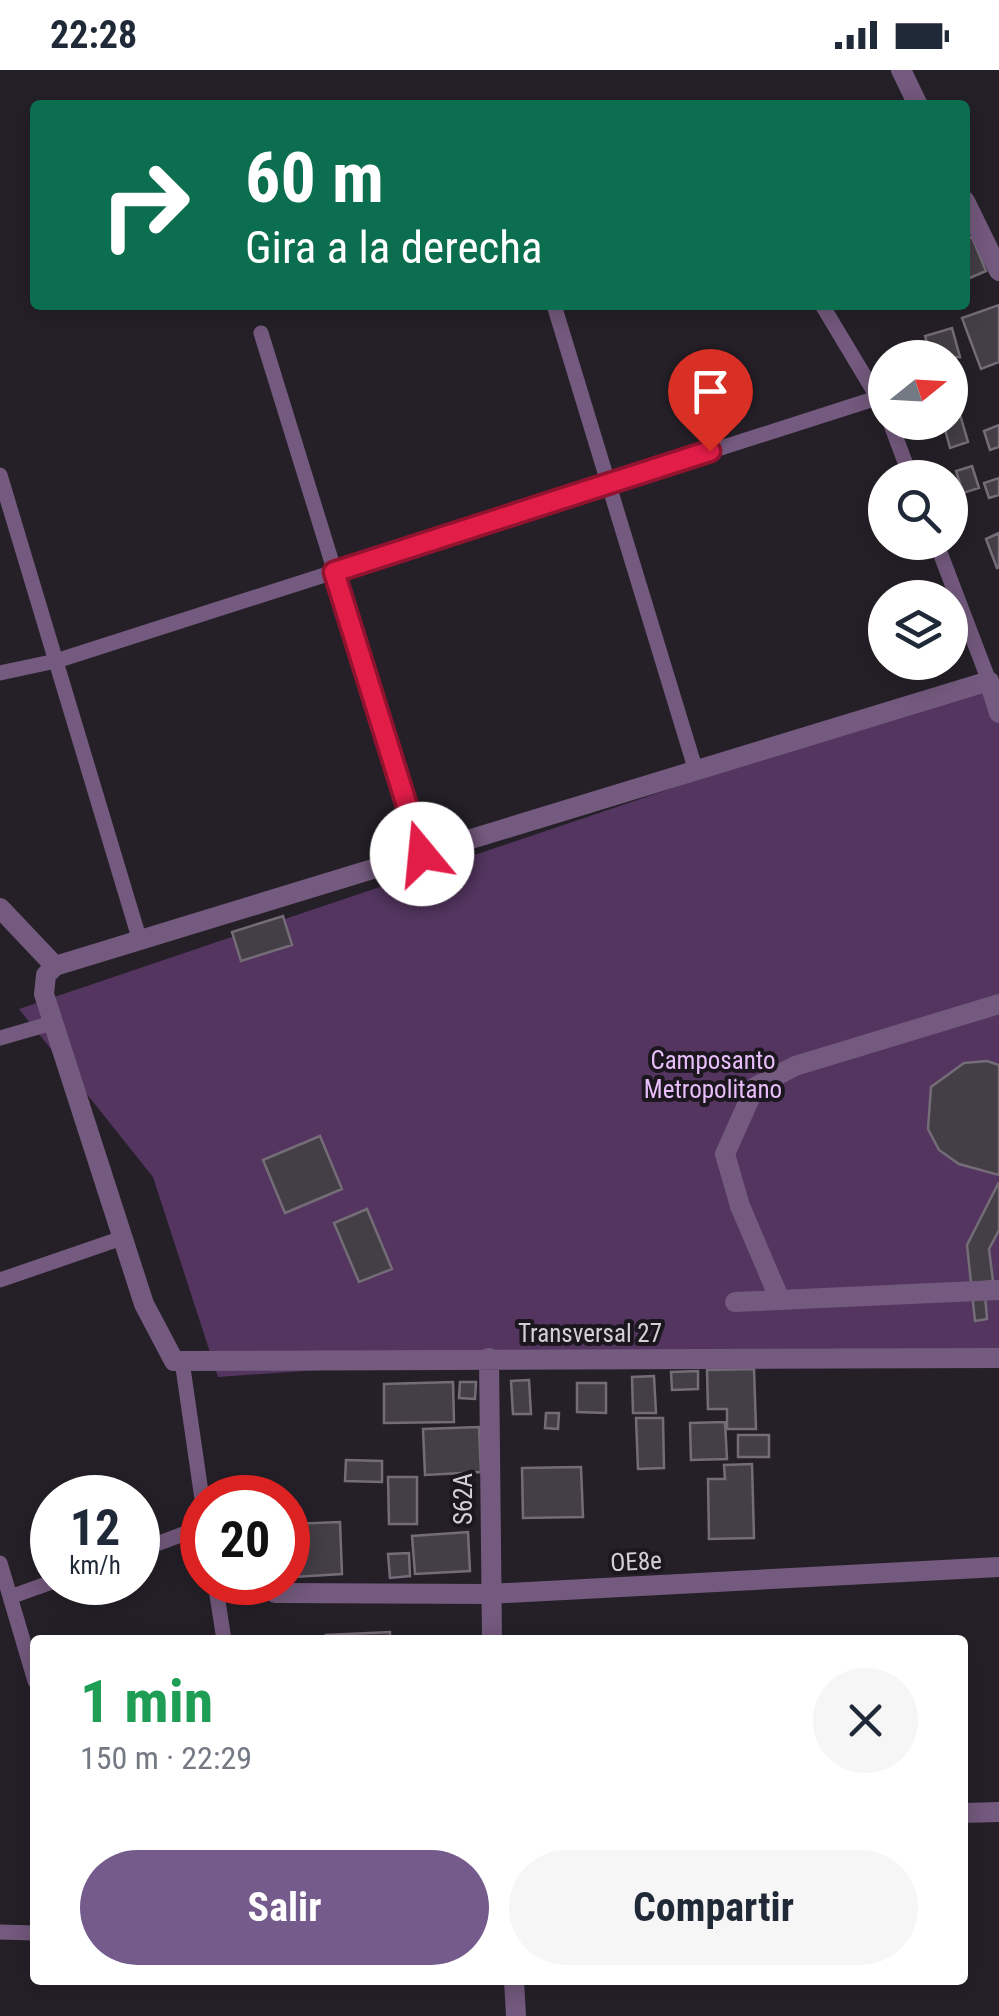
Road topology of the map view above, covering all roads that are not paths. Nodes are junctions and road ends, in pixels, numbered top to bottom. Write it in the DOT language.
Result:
graph roads {
  1 [pos="900,70"];
  2 [pos="915,100"];
  3 [pos="970,211"];
  4 [pos="999,271"];
  5 [pos="556,310"];
  6 [pos="825,310"];
  7 [pos="261,333"];
  8 [pos="868,381"];
  9 [pos="868,408"];
  10 [pos="0,475"];
  11 [pos="609,484"];
  12 [pos="943,560"];
  13 [pos="334,572"];
  14 [pos="56,660"];
  15 [pos="0,673"];
  16 [pos="988,681"];
  17 [pos="999,712"];
  18 [pos="696,771"];
  19 [pos="422,854"];
  20 [pos="0,908"];
  21 [pos="140,940"];
  22 [pos="56,966"];
  23 [pos="999,1004"];
  24 [pos="52,1023"];
  25 [pos="0,1038"];
  26 [pos="122,1238"];
  27 [pos="0,1280"];
  28 [pos="999,1290"];
  29 [pos="780,1300"];
  30 [pos="734,1302"];
  31 [pos="488,1358"];
  32 [pos="999,1358"];
  33 [pos="182,1361"];
  34 [pos="199,1475"];
  35 [pos="0,1563"];
  36 [pos="999,1567"];
  37 [pos="30,1590"];
  38 [pos="310,1593"];
  39 [pos="488,1594"];
  40 [pos="10,1597"];
  41 [pos="219,1605"];
  42 [pos="223,1635"];
  43 [pos="492,1635"];
  44 [pos="30,1664"];
  45 [pos="999,1812"];
  46 [pos="968,1813"];
  47 [pos="0,1932"];
  48 [pos="30,1933"];
  49 [pos="514,1985"];
  50 [pos="516,2016"];
  1 -- 2 [label="street"];
  3 -- 4 [label="street"];
  5 -- 11 [label="lane"];
  6 -- 8 [label="lane"];
  7 -- 13 [label="lane"];
  9 -- 11 [label="lane"];
  10 -- 14 [label="lane"];
  11 -- 13 [label="lane"];
  11 -- 18 [label="lane"];
  12 -- 16 [label="lane"];
  13 -- 14 [label="lane"];
  13 -- 19 [label="lane"];
  14 -- 15 [label="lane"];
  14 -- 21 [label="lane"];
  16 -- 17 [label="street"];
  16 -- 18 [label="street"];
  18 -- 19 [label="street"];
  19 -- 21 [label="street"];
  20 -- 22 [label="street"];
  21 -- 22 [label="street"];
  22 -- 24 [label="street"];
  23 -- 29 [label="street"];
  24 -- 25 [label="lane"];
  24 -- 26 [label="street"];
  26 -- 27 [label="lane"];
  26 -- 33 [label="street"];
  28 -- 29 [label="street"];
  29 -- 30 [label="street"];
  31 -- 32 [label="street, Transversal 27"];
  31 -- 33 [label="street, Transversal 27"];
  31 -- 39 [label="street, S62A"];
  33 -- 34 [label="lane"];
  35 -- 40 [label="lane"];
  36 -- 39 [label="street, OE8e"];
  37 -- 40 [label="lane"];
  38 -- 39 [label="street, OE8e"];
  39 -- 43 [label="street, S62A"];
  40 -- 44 [label="lane"];
  41 -- 42 [label="lane"];
  45 -- 46 [label="street"];
  47 -- 48 [label="lane"];
  49 -- 50 [label="street"];
}
